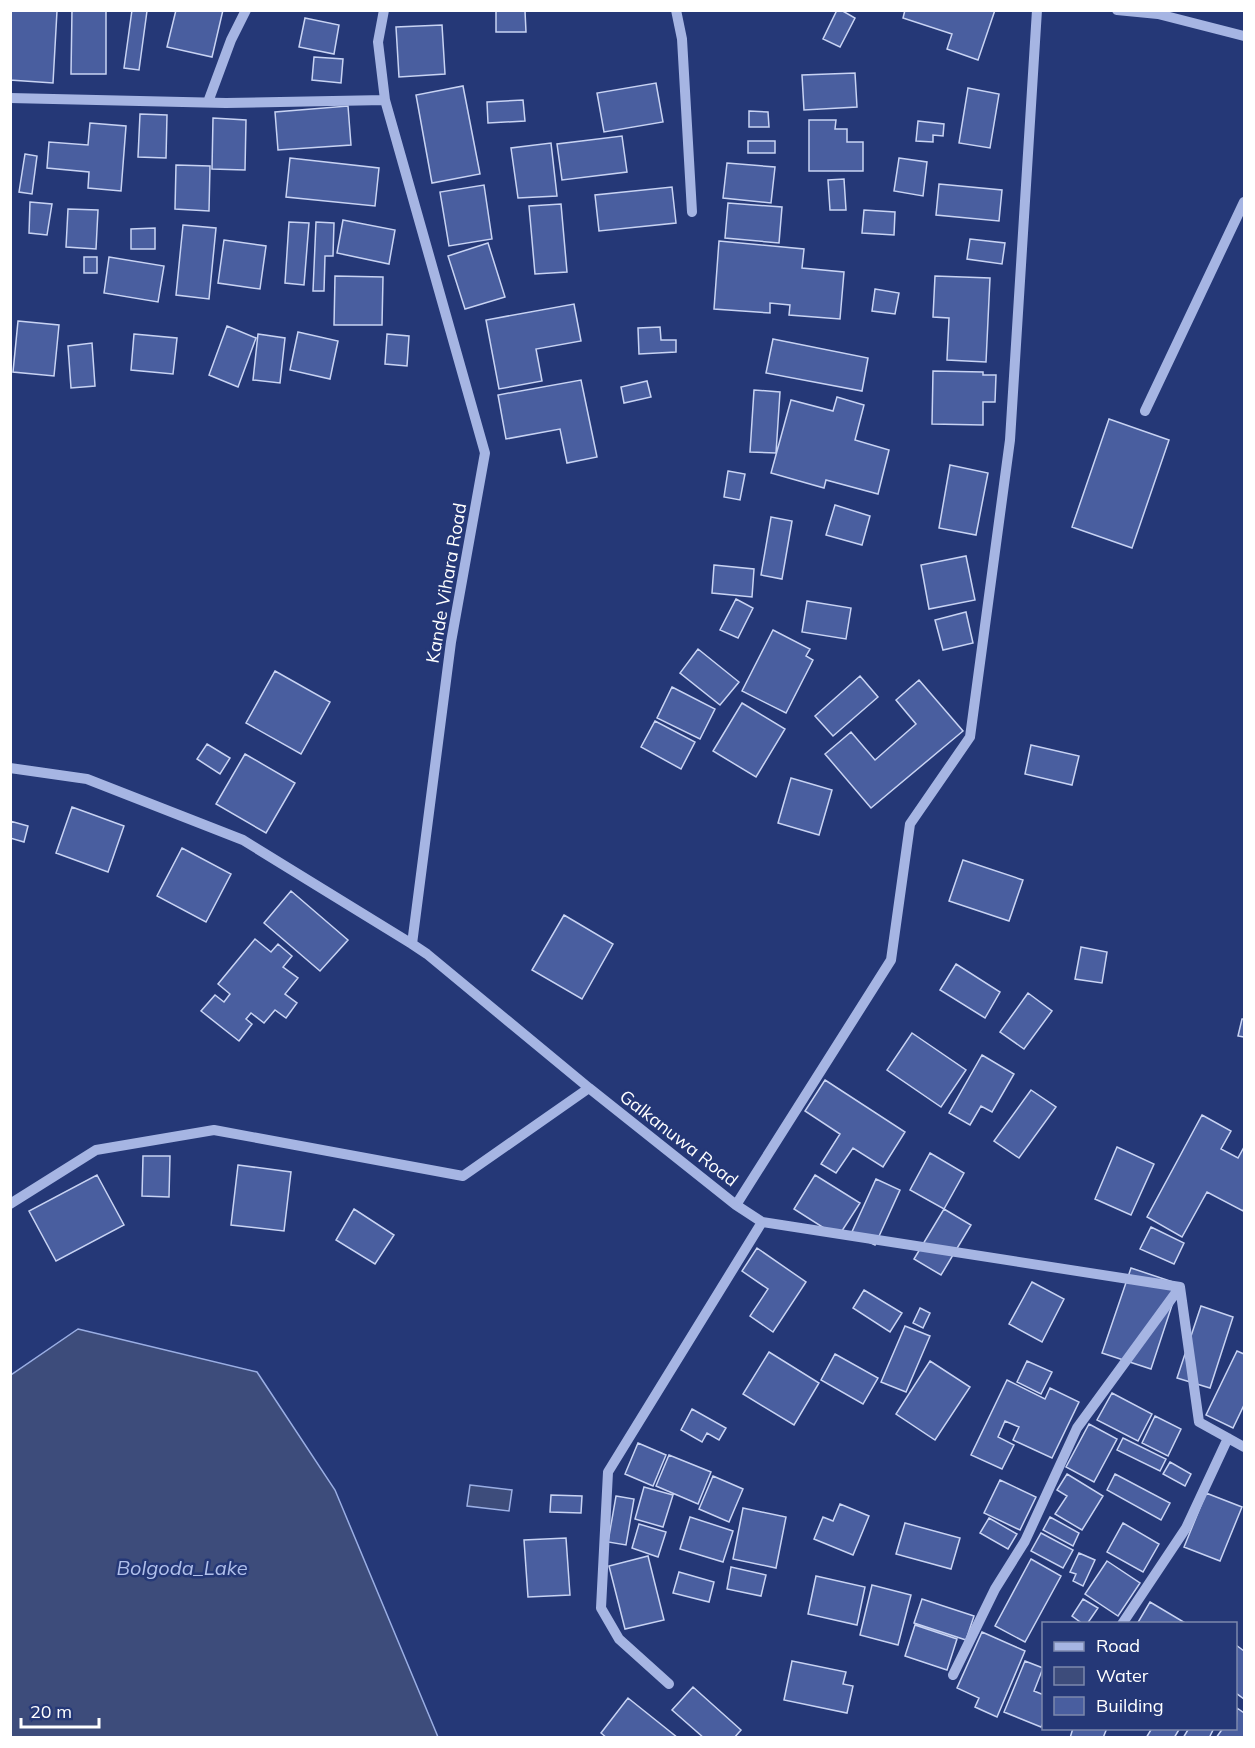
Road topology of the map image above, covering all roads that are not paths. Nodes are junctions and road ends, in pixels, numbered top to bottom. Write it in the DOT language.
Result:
graph roads {
  1 [pos="246,10"];
  2 [pos="384,10"];
  3 [pos="676,10"];
  4 [pos="1037,10"];
  5 [pos="1117,10"];
  6 [pos="1245,36"];
  7 [pos="10,98"];
  8 [pos="385,100"];
  9 [pos="208,102"];
  10 [pos="1245,202"];
  11 [pos="692,212"];
  12 [pos="1145,411"];
  13 [pos="10,768"];
  14 [pos="412,944"];
  15 [pos="589,1088"];
  16 [pos="10,1204"];
  17 [pos="736,1205"];
  18 [pos="762,1222"];
  19 [pos="1180,1287"];
  20 [pos="1228,1438"];
  21 [pos="1245,1447"];
  22 [pos="1123,1622"];
  23 [pos="953,1675"];
  24 [pos="669,1684"];
  1 -- 9 [label="street"];
  2 -- 8 [label="street, Kande Vihara Road"];
  3 -- 11 [label="street"];
  4 -- 17 [label="street"];
  5 -- 6 [label="street"];
  7 -- 9 [label="street"];
  8 -- 9 [label="street"];
  8 -- 14 [label="street, Kande Vihara Road"];
  10 -- 12 [label="street"];
  13 -- 14 [label="street"];
  14 -- 15 [label="street"];
  15 -- 16 [label="street"];
  15 -- 17 [label="street, Galkanuwa Road"];
  17 -- 18 [label="street, Galkanuwa Road"];
  18 -- 19 [label="street, Galkanuwa Road"];
  18 -- 24 [label="street"];
  19 -- 20 [label="street"];
  19 -- 23 [label="street"];
  20 -- 21 [label="street"];
  20 -- 22 [label="street"];
}
